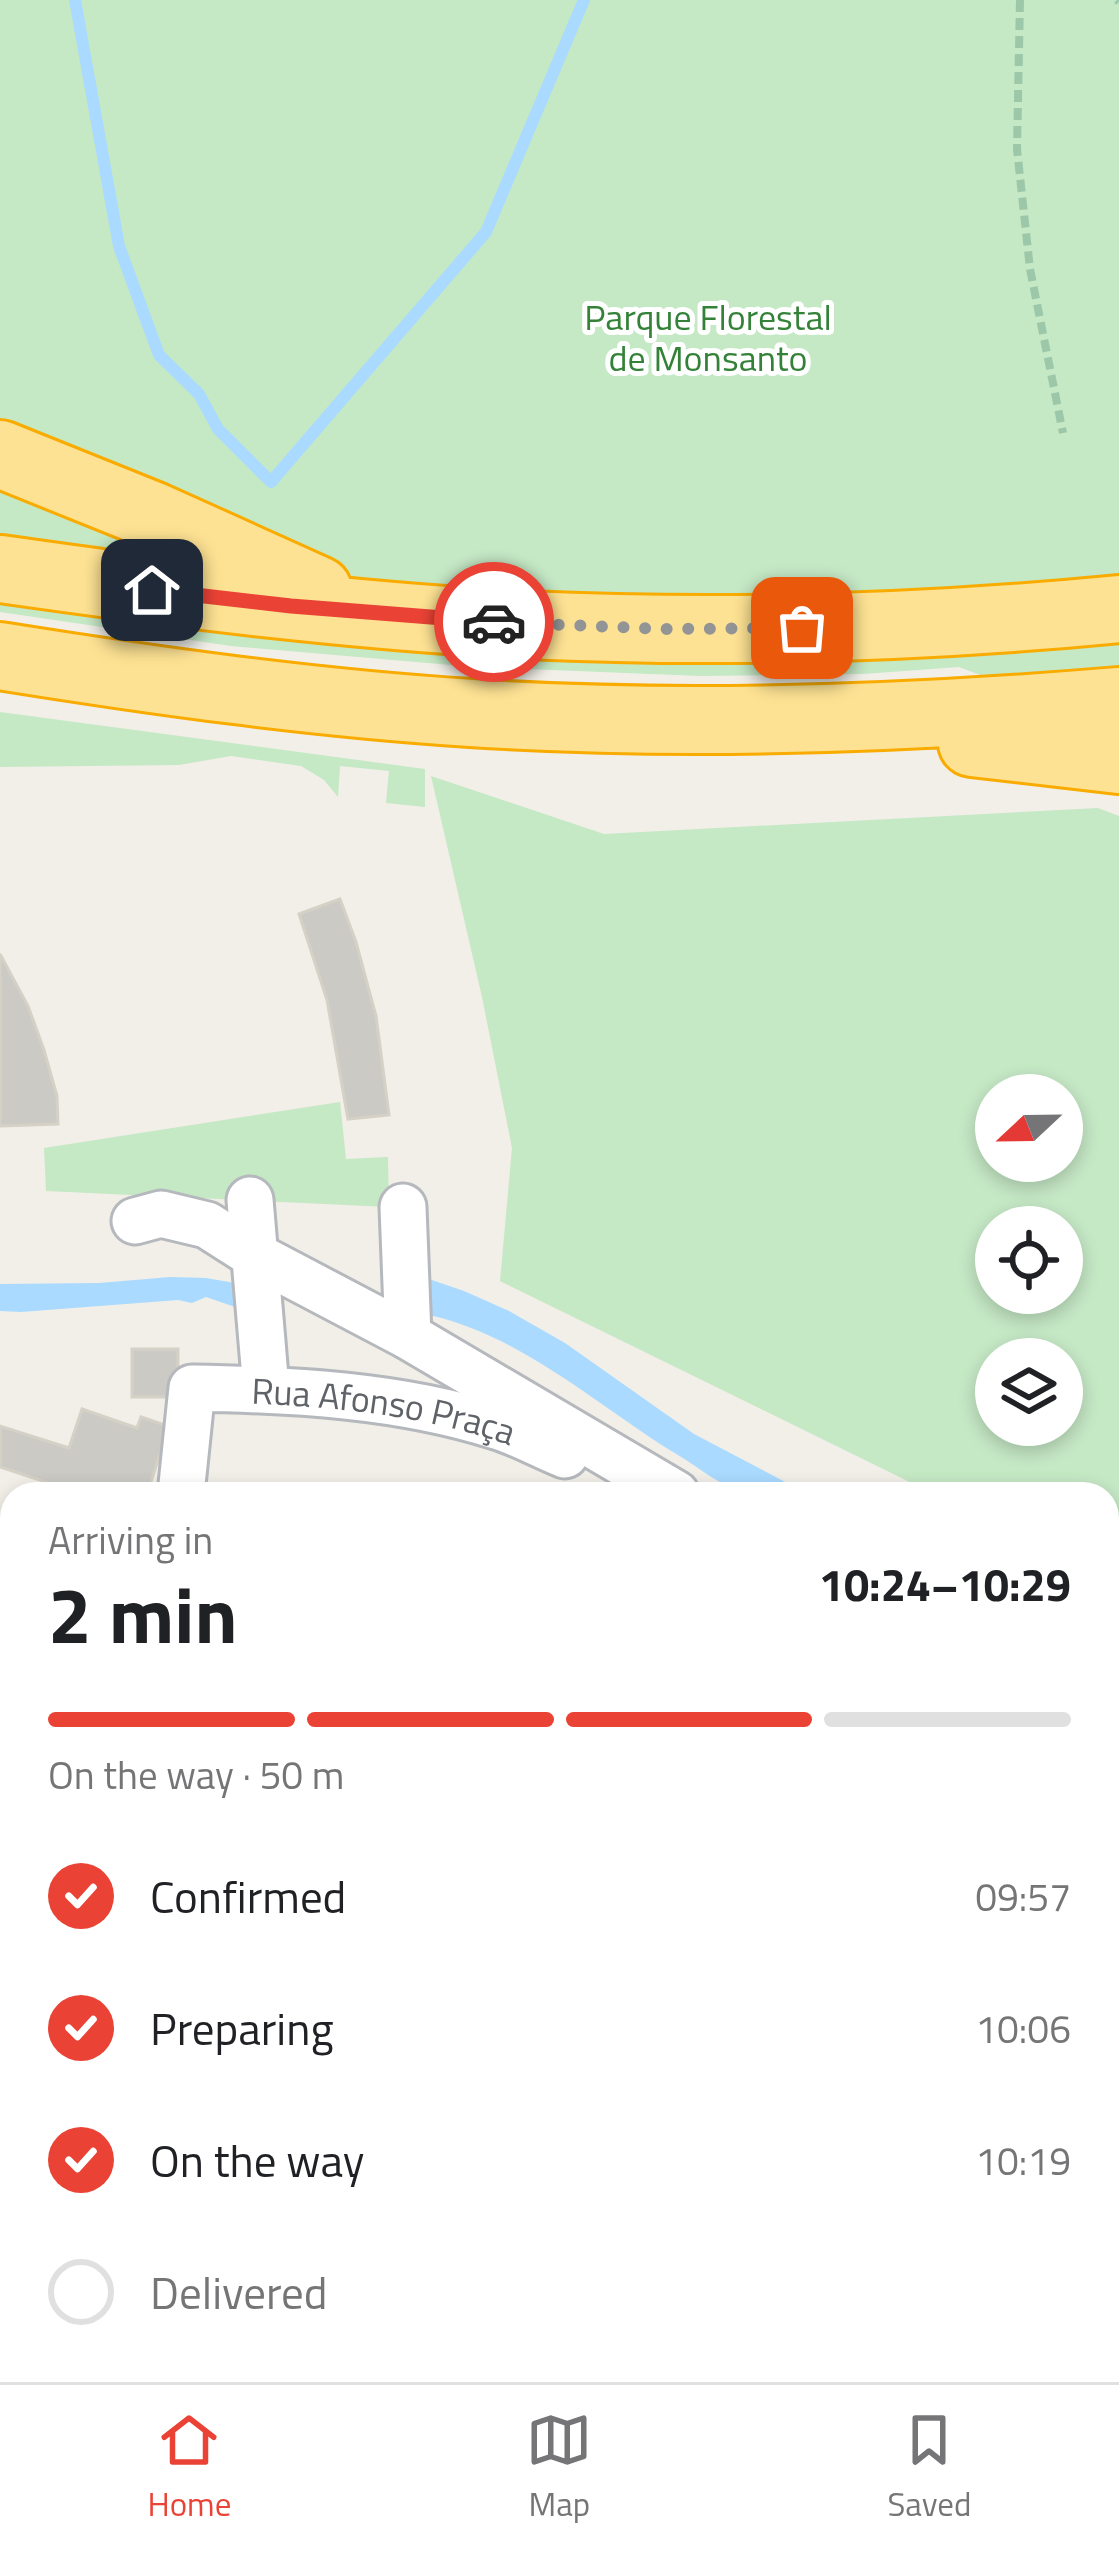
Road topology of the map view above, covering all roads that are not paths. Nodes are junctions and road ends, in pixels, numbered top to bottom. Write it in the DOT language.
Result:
graph roads {
  1 [pos="0,454"];
  2 [pos="0,569"];
  3 [pos="1119,609"];
  4 [pos="371,613"];
  5 [pos="0,656"];
  6 [pos="1119,701"];
  7 [pos="772,719"];
  8 [pos="1119,760"];
  9 [pos="250,1200"];
  10 [pos="403,1207"];
  11 [pos="135,1221"];
  12 [pos="254,1255"];
  13 [pos="408,1336"];
  14 [pos="266,1390"];
  15 [pos="182,1482"];
  16 [pos="639,1482"];
  17 [pos="653,1482"];
  1 -- 4 [label="highway"];
  2 -- 4 [label="highway"];
  3 -- 4 [label="highway"];
  5 -- 7 [label="highway"];
  6 -- 7 [label="highway"];
  7 -- 8 [label="highway"];
  9 -- 12 [label="street"];
  10 -- 13 [label="street"];
  11 -- 12 [label="street"];
  12 -- 13 [label="street"];
  12 -- 14 [label="street"];
  13 -- 17 [label="street"];
  14 -- 15 [label="street, Rua Afonso Praça"];
  14 -- 16 [label="street, Rua Afonso Praça"];
}
